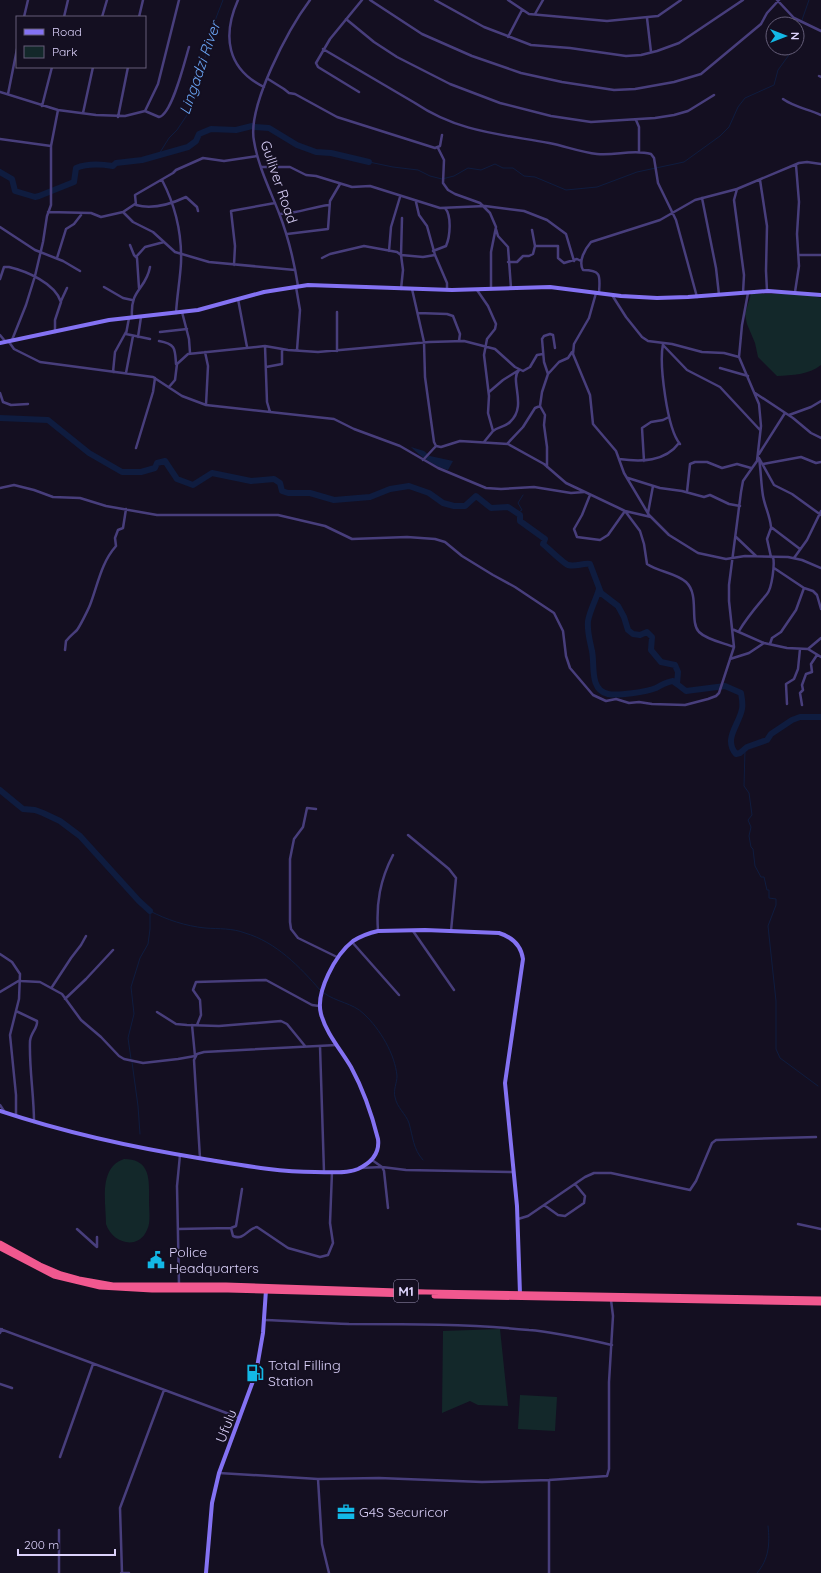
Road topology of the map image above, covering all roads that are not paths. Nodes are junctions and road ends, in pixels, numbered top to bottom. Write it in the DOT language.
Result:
graph roads {
  1 [pos="28,0"];
  2 [pos="68,0"];
  3 [pos="107,0"];
  4 [pos="143,0"];
  5 [pos="179,0"];
  6 [pos="238,0"];
  7 [pos="310,0"];
  8 [pos="362,0"];
  9 [pos="370,0"];
  10 [pos="435,0"];
  11 [pos="509,0"];
  12 [pos="543,0"];
  13 [pos="681,0"];
  14 [pos="743,0"];
  15 [pos="777,0"];
  16 [pos="522,10"];
  17 [pos="535,14"];
  18 [pos="24,16"];
  19 [pos="64,16"];
  20 [pos="102,16"];
  21 [pos="139,16"];
  22 [pos="647,18"];
  23 [pos="346,19"];
  24 [pos="821,31"];
  25 [pos="508,37"];
  26 [pos="189,48"];
  27 [pos="323,49"];
  28 [pos="651,52"];
  29 [pos="16,54"];
  30 [pos="52,68"];
  31 [pos="93,68"];
  32 [pos="128,68"];
  33 [pos="268,79"];
  34 [pos="264,87"];
  35 [pos="0,92"];
  36 [pos="359,92"];
  37 [pos="8,94"];
  38 [pos="714,95"];
  39 [pos="783,100"];
  40 [pos="42,106"];
  41 [pos="58,110"];
  42 [pos="145,111"];
  43 [pos="83,113"];
  44 [pos="821,115"];
  45 [pos="118,117"];
  46 [pos="636,120"];
  47 [pos="442,135"];
  48 [pos="0,139"];
  49 [pos="51,146"];
  50 [pos="438,148"];
  51 [pos="639,151"];
  52 [pos="257,156"];
  53 [pos="821,164"];
  54 [pos="796,165"];
  55 [pos="262,167"];
  56 [pos="162,180"];
  57 [pos="760,180"];
  58 [pos="340,184"];
  59 [pos="737,189"];
  60 [pos="400,197"];
  61 [pos="702,198"];
  62 [pos="416,202"];
  63 [pos="136,203"];
  64 [pos="173,203"];
  65 [pos="275,203"];
  66 [pos="329,205"];
  67 [pos="485,206"];
  68 [pos="445,208"];
  69 [pos="198,211"];
  70 [pos="48,212"];
  71 [pos="123,212"];
  72 [pos="81,214"];
  73 [pos="280,214"];
  74 [pos="673,214"];
  75 [pos="402,218"];
  76 [pos="0,227"];
  77 [pos="496,227"];
  78 [pos="532,230"];
  79 [pos="286,234"];
  80 [pos="164,242"];
  81 [pos="130,245"];
  82 [pos="535,246"];
  83 [pos="389,251"];
  84 [pos="433,251"];
  85 [pos="41,252"];
  86 [pos="181,253"];
  87 [pos="401,255"];
  88 [pos="435,255"];
  89 [pos="799,255"];
  90 [pos="821,255"];
  91 [pos="136,257"];
  92 [pos="57,258"];
  93 [pos="322,258"];
  94 [pos="574,260"];
  95 [pos="581,261"];
  96 [pos="508,262"];
  97 [pos="234,264"];
  98 [pos="150,267"];
  99 [pos="295,270"];
  100 [pos="80,271"];
  101 [pos="35,276"];
  102 [pos="0,279"];
  103 [pos="297,286"];
  104 [pos="104,287"];
  105 [pos="68,288"];
  106 [pos="139,288"];
  107 [pos="511,288"];
  108 [pos="401,289"];
  109 [pos="412,289"];
  110 [pos="491,289"];
  111 [pos="447,290"];
  112 [pos="477,290"];
  113 [pos="768,291"];
  114 [pos="795,292"];
  115 [pos="598,293"];
  116 [pos="748,293"];
  117 [pos="743,294"];
  118 [pos="612,295"];
  119 [pos="719,295"];
  120 [pos="821,295"];
  121 [pos="697,297"];
  122 [pos="238,299"];
  123 [pos="132,300"];
  124 [pos="61,302"];
  125 [pos="182,312"];
  126 [pos="337,312"];
  127 [pos="176,313"];
  128 [pos="418,313"];
  129 [pos="141,317"];
  130 [pos="131,318"];
  131 [pos="187,329"];
  132 [pos="126,332"];
  133 [pos="160,332"];
  134 [pos="55,333"];
  135 [pos="0,335"];
  136 [pos="133,336"];
  137 [pos="138,337"];
  138 [pos="150,339"];
  139 [pos="8,341"];
  140 [pos="159,341"];
  141 [pos="459,341"];
  142 [pos="424,342"];
  143 [pos="0,343"];
  144 [pos="663,344"];
  145 [pos="266,346"];
  146 [pos="486,346"];
  147 [pos="247,347"];
  148 [pos="555,348"];
  149 [pos="282,349"];
  150 [pos="297,350"];
  151 [pos="337,351"];
  152 [pos="573,351"];
  153 [pos="205,352"];
  154 [pos="190,353"];
  155 [pos="543,354"];
  156 [pos="739,357"];
  157 [pos="176,367"];
  158 [pos="266,367"];
  159 [pos="720,368"];
  160 [pos="519,370"];
  161 [pos="113,372"];
  162 [pos="126,374"];
  163 [pos="548,374"];
  164 [pos="748,376"];
  165 [pos="155,378"];
  166 [pos="169,387"];
  167 [pos="489,392"];
  168 [pos="754,392"];
  169 [pos="0,393"];
  170 [pos="821,401"];
  171 [pos="28,404"];
  172 [pos="206,405"];
  173 [pos="540,406"];
  174 [pos="270,412"];
  175 [pos="786,413"];
  176 [pos="789,415"];
  177 [pos="669,417"];
  178 [pos="493,431"];
  179 [pos="760,431"];
  180 [pos="821,438"];
  181 [pos="483,442"];
  182 [pos="507,444"];
  183 [pos="436,446"];
  184 [pos="136,448"];
  185 [pos="758,455"];
  186 [pos="619,459"];
  187 [pos="423,460"];
  188 [pos="644,461"];
  189 [pos="821,462"];
  190 [pos="763,464"];
  191 [pos="547,467"];
  192 [pos="752,468"];
  193 [pos="627,477"];
  194 [pos="653,486"];
  195 [pos="0,488"];
  196 [pos="584,492"];
  197 [pos="687,492"];
  198 [pos="590,495"];
  199 [pos="740,506"];
  200 [pos="126,509"];
  201 [pos="625,511"];
  202 [pos="648,513"];
  203 [pos="820,514"];
  204 [pos="651,517"];
  205 [pos="771,527"];
  206 [pos="736,536"];
  207 [pos="800,549"];
  208 [pos="756,556"];
  209 [pos="733,557"];
  210 [pos="772,557"];
  211 [pos="794,558"];
  212 [pos="774,568"];
  213 [pos="821,568"];
  214 [pos="804,588"];
  215 [pos="821,609"];
  216 [pos="732,629"];
  217 [pos="739,631"];
  218 [pos="821,638"];
  219 [pos="764,643"];
  220 [pos="770,644"];
  221 [pos="734,647"];
  222 [pos="800,649"];
  223 [pos="808,649"];
  224 [pos="65,650"];
  225 [pos="816,656"];
  226 [pos="821,657"];
  227 [pos="730,659"];
  228 [pos="787,704"];
  229 [pos="802,705"];
  230 [pos="316,808"];
  231 [pos="408,835"];
  232 [pos="393,855"];
  233 [pos="413,931"];
  234 [pos="451,931"];
  235 [pos="378,932"];
  236 [pos="86,936"];
  237 [pos="352,942"];
  238 [pos="113,950"];
  239 [pos="0,954"];
  240 [pos="337,957"];
  241 [pos="21,980"];
  242 [pos="52,988"];
  243 [pos="454,990"];
  244 [pos="0,992"];
  245 [pos="399,995"];
  246 [pos="65,999"];
  247 [pos="319,1006"];
  248 [pos="16,1010"];
  249 [pos="158,1012"];
  250 [pos="192,1025"];
  251 [pos="197,1025"];
  252 [pos="337,1045"];
  253 [pos="305,1046"];
  254 [pos="320,1046"];
  255 [pos="195,1056"];
  256 [pos="0,1105"];
  257 [pos="0,1111"];
  258 [pos="5,1112"];
  259 [pos="16,1116"];
  260 [pos="34,1122"];
  261 [pos="816,1137"];
  262 [pos="180,1155"];
  263 [pos="200,1158"];
  264 [pos="372,1160"];
  265 [pos="382,1167"];
  266 [pos="359,1168"];
  267 [pos="324,1172"];
  268 [pos="332,1172"];
  269 [pos="514,1172"];
  270 [pos="575,1184"];
  271 [pos="242,1189"];
  272 [pos="544,1205"];
  273 [pos="388,1208"];
  274 [pos="518,1219"];
  275 [pos="798,1224"];
  276 [pos="231,1228"];
  277 [pos="77,1229"];
  278 [pos="178,1229"];
  279 [pos="821,1229"];
  280 [pos="97,1236"];
  281 [pos="0,1243"];
  282 [pos="0,1248"];
  283 [pos="179,1286"];
  284 [pos="266,1289"];
  285 [pos="520,1294"];
  286 [pos="611,1299"];
  287 [pos="821,1299"];
  288 [pos="821,1303"];
  289 [pos="264,1320"];
  290 [pos="1,1329"];
  291 [pos="0,1334"];
  292 [pos="612,1345"];
  293 [pos="93,1364"];
  294 [pos="0,1384"];
  295 [pos="12,1388"];
  296 [pos="164,1390"];
  297 [pos="240,1418"];
  298 [pos="60,1457"];
  299 [pos="219,1473"];
  300 [pos="318,1479"];
  301 [pos="549,1480"];
  302 [pos="59,1530"];
  303 [pos="59,1573"];
  304 [pos="121,1573"];
  305 [pos="128,1573"];
  306 [pos="206,1573"];
  307 [pos="329,1573"];
  308 [pos="549,1573"];
  1 -- 18 [label="street"];
  2 -- 19 [label="street"];
  3 -- 20 [label="street"];
  4 -- 21 [label="street"];
  5 -- 42 [label="street"];
  6 -- 34 [label="street"];
  7 -- 33 [label="street, Gulliver Road"];
  8 -- 23 [label="street"];
  9 -- 15 [label="street"];
  10 -- 25 [label="street"];
  11 -- 16 [label="street"];
  12 -- 17 [label="street"];
  13 -- 22 [label="street"];
  14 -- 28 [label="street"];
  15 -- 24 [label="street"];
  16 -- 17 [label="street"];
  16 -- 25 [label="street"];
  17 -- 22 [label="street"];
  22 -- 28 [label="street"];
  23 -- 27 [label="street"];
  23 -- 46 [label="street"];
  25 -- 28 [label="street"];
  26 -- 42 [label="street"];
  27 -- 36 [label="street"];
  27 -- 51 [label="street"];
  29 -- 37 [label="street"];
  30 -- 40 [label="street"];
  31 -- 43 [label="street"];
  32 -- 45 [label="street"];
  33 -- 34 [label="street, Gulliver Road"];
  33 -- 50 [label="street"];
  34 -- 52 [label="street, Gulliver Road"];
  35 -- 37 [label="street"];
  37 -- 40 [label="street"];
  38 -- 46 [label="street"];
  39 -- 44 [label="street"];
  40 -- 41 [label="street"];
  41 -- 43 [label="street"];
  41 -- 49 [label="street"];
  42 -- 45 [label="street"];
  43 -- 45 [label="street"];
  46 -- 51 [label="street"];
  47 -- 50 [label="street"];
  48 -- 49 [label="street"];
  49 -- 70 [label="street"];
  50 -- 67 [label="street"];
  51 -- 74 [label="street"];
  52 -- 55 [label="street, Gulliver Road"];
  52 -- 56 [label="street"];
  53 -- 54 [label="street"];
  54 -- 57 [label="street"];
  54 -- 89 [label="street"];
  55 -- 58 [label="street"];
  55 -- 65 [label="street, Gulliver Road"];
  56 -- 63 [label="street"];
  56 -- 64 [label="street"];
  57 -- 59 [label="street"];
  57 -- 113 [label="street"];
  58 -- 60 [label="street"];
  58 -- 66 [label="street"];
  59 -- 61 [label="street"];
  59 -- 117 [label="street"];
  60 -- 62 [label="street"];
  60 -- 83 [label="street"];
  61 -- 74 [label="street"];
  61 -- 119 [label="street"];
  62 -- 68 [label="street"];
  62 -- 84 [label="street"];
  63 -- 64 [label="street"];
  63 -- 71 [label="street"];
  64 -- 69 [label="street"];
  64 -- 86 [label="street"];
  65 -- 73 [label="street, Gulliver Road"];
  65 -- 97 [label="street"];
  66 -- 73 [label="street"];
  66 -- 79 [label="street"];
  67 -- 68 [label="street"];
  67 -- 77 [label="street"];
  67 -- 94 [label="street"];
  68 -- 84 [label="street"];
  70 -- 72 [label="street"];
  70 -- 85 [label="street"];
  71 -- 72 [label="street"];
  71 -- 80 [label="street"];
  72 -- 92 [label="street"];
  73 -- 79 [label="street, Gulliver Road"];
  74 -- 95 [label="street"];
  74 -- 121 [label="street"];
  75 -- 87 [label="street"];
  76 -- 85 [label="street"];
  77 -- 96 [label="street"];
  77 -- 110 [label="street"];
  78 -- 82 [label="street"];
  79 -- 99 [label="street, Gulliver Road"];
  80 -- 86 [label="street"];
  80 -- 91 [label="street"];
  81 -- 91 [label="street"];
  82 -- 94 [label="street"];
  82 -- 96 [label="street"];
  83 -- 87 [label="street"];
  83 -- 93 [label="street"];
  84 -- 88 [label="street"];
  85 -- 92 [label="street"];
  85 -- 101 [label="street"];
  86 -- 97 [label="street"];
  86 -- 127 [label="street"];
  87 -- 88 [label="street"];
  87 -- 108 [label="street"];
  88 -- 111 [label="street"];
  89 -- 90 [label="street"];
  89 -- 114 [label="street"];
  91 -- 106 [label="street"];
  92 -- 100 [label="street"];
  94 -- 95 [label="street"];
  95 -- 115 [label="street"];
  96 -- 107 [label="street"];
  97 -- 99 [label="street"];
  98 -- 106 [label="street"];
  99 -- 103 [label="street, Gulliver Road"];
  101 -- 102 [label="street"];
  101 -- 124 [label="street"];
  101 -- 139 [label="street"];
  103 -- 108 [label="street"];
  103 -- 122 [label="street"];
  103 -- 150 [label="street, Gulliver Road"];
  104 -- 123 [label="street"];
  105 -- 124 [label="street"];
  106 -- 123 [label="street"];
  107 -- 110 [label="street"];
  107 -- 115 [label="street"];
  108 -- 109 [label="street"];
  109 -- 111 [label="street"];
  109 -- 128 [label="street"];
  110 -- 112 [label="street"];
  111 -- 112 [label="street"];
  112 -- 146 [label="street"];
  113 -- 114 [label="street"];
  113 -- 116 [label="street"];
  114 -- 120 [label="street"];
  115 -- 118 [label="street"];
  115 -- 152 [label="street"];
  116 -- 117 [label="street"];
  116 -- 156 [label="street"];
  117 -- 119 [label="street"];
  118 -- 121 [label="street"];
  118 -- 144 [label="street"];
  119 -- 121 [label="street"];
  122 -- 125 [label="street"];
  122 -- 147 [label="street"];
  123 -- 130 [label="street"];
  124 -- 134 [label="street"];
  125 -- 127 [label="street"];
  125 -- 131 [label="street"];
  126 -- 151 [label="street"];
  127 -- 129 [label="street"];
  128 -- 141 [label="street"];
  128 -- 142 [label="street"];
  129 -- 130 [label="street"];
  129 -- 137 [label="street"];
  130 -- 132 [label="street"];
  130 -- 134 [label="street"];
  131 -- 133 [label="street"];
  131 -- 154 [label="street"];
  132 -- 136 [label="street"];
  132 -- 161 [label="street"];
  134 -- 139 [label="street"];
  135 -- 139 [label="street"];
  136 -- 137 [label="street"];
  136 -- 162 [label="street"];
  137 -- 138 [label="street"];
  139 -- 143 [label="street"];
  139 -- 161 [label="street"];
  140 -- 157 [label="street"];
  141 -- 142 [label="street"];
  141 -- 146 [label="street"];
  142 -- 151 [label="street"];
  142 -- 183 [label="street"];
  144 -- 156 [label="street"];
  144 -- 177 [label="street"];
  144 -- 179 [label="street"];
  145 -- 147 [label="street"];
  145 -- 149 [label="street"];
  145 -- 158 [label="street"];
  146 -- 160 [label="street"];
  146 -- 167 [label="street"];
  147 -- 153 [label="street"];
  148 -- 155 [label="street"];
  149 -- 150 [label="street"];
  149 -- 158 [label="street"];
  150 -- 151 [label="street"];
  152 -- 163 [label="street"];
  152 -- 186 [label="street"];
  153 -- 154 [label="street"];
  153 -- 172 [label="street"];
  154 -- 157 [label="street"];
  155 -- 160 [label="street"];
  155 -- 163 [label="street"];
  156 -- 164 [label="street"];
  157 -- 166 [label="street"];
  158 -- 174 [label="street"];
  159 -- 164 [label="street"];
  160 -- 167 [label="street"];
  160 -- 178 [label="street"];
  161 -- 162 [label="street"];
  162 -- 165 [label="street"];
  163 -- 173 [label="street"];
  164 -- 168 [label="street"];
  165 -- 166 [label="street"];
  165 -- 184 [label="street"];
  166 -- 172 [label="street"];
  167 -- 178 [label="street"];
  168 -- 175 [label="street"];
  168 -- 179 [label="street"];
  169 -- 171 [label="street"];
  170 -- 176 [label="street"];
  172 -- 174 [label="street"];
  173 -- 182 [label="street"];
  173 -- 191 [label="street"];
  174 -- 187 [label="street"];
  175 -- 176 [label="street"];
  175 -- 185 [label="street"];
  176 -- 180 [label="street"];
  177 -- 188 [label="street"];
  177 -- 188 [label="street"];
  178 -- 181 [label="street"];
  179 -- 185 [label="street"];
  181 -- 182 [label="street"];
  181 -- 183 [label="street"];
  182 -- 191 [label="street"];
  183 -- 187 [label="street"];
  185 -- 190 [label="street"];
  185 -- 192 [label="street"];
  185 -- 205 [label="street"];
  186 -- 188 [label="street"];
  186 -- 193 [label="street"];
  187 -- 196 [label="street"];
  189 -- 190 [label="street"];
  190 -- 203 [label="street"];
  191 -- 196 [label="street"];
  192 -- 197 [label="street"];
  192 -- 199 [label="street"];
  193 -- 194 [label="street"];
  193 -- 202 [label="street"];
  194 -- 197 [label="street"];
  194 -- 202 [label="street"];
  195 -- 200 [label="street"];
  196 -- 198 [label="street"];
  197 -- 199 [label="street"];
  198 -- 201 [label="street"];
  198 -- 201 [label="street"];
  199 -- 206 [label="street"];
  200 -- 224 [label="street"];
  200 -- 227 [label="street"];
  201 -- 204 [label="street"];
  201 -- 221 [label="street"];
  202 -- 204 [label="street"];
  203 -- 207 [label="street"];
  204 -- 209 [label="street"];
  205 -- 207 [label="street"];
  205 -- 210 [label="street"];
  206 -- 208 [label="street"];
  206 -- 209 [label="street"];
  207 -- 211 [label="street"];
  208 -- 209 [label="street"];
  208 -- 210 [label="street"];
  209 -- 216 [label="street"];
  210 -- 211 [label="street"];
  210 -- 212 [label="street"];
  211 -- 213 [label="street"];
  212 -- 214 [label="street"];
  212 -- 217 [label="street"];
  214 -- 215 [label="street"];
  214 -- 220 [label="street"];
  216 -- 217 [label="street"];
  216 -- 221 [label="street"];
  217 -- 219 [label="street"];
  218 -- 223 [label="street"];
  219 -- 220 [label="street"];
  219 -- 227 [label="street"];
  220 -- 222 [label="street"];
  221 -- 227 [label="street"];
  222 -- 223 [label="street"];
  222 -- 228 [label="street"];
  223 -- 225 [label="street"];
  225 -- 226 [label="street"];
  225 -- 229 [label="street"];
  230 -- 240 [label="street"];
  231 -- 234 [label="street"];
  232 -- 235 [label="street"];
  233 -- 234 [label="street"];
  233 -- 235 [label="street"];
  233 -- 243 [label="street"];
  234 -- 269 [label="street"];
  235 -- 237 [label="street"];
  236 -- 242 [label="street"];
  237 -- 240 [label="street"];
  237 -- 245 [label="street"];
  238 -- 246 [label="street"];
  239 -- 241 [label="street"];
  240 -- 247 [label="street"];
  241 -- 242 [label="street"];
  241 -- 244 [label="street"];
  241 -- 248 [label="street"];
  242 -- 246 [label="street"];
  246 -- 255 [label="street"];
  247 -- 251 [label="street"];
  247 -- 252 [label="street"];
  248 -- 259 [label="street"];
  248 -- 260 [label="street"];
  249 -- 250 [label="street"];
  250 -- 251 [label="street"];
  250 -- 255 [label="street"];
  251 -- 253 [label="street"];
  252 -- 254 [label="street"];
  252 -- 264 [label="street"];
  253 -- 254 [label="street"];
  253 -- 255 [label="street"];
  254 -- 267 [label="street"];
  255 -- 263 [label="street"];
  256 -- 258 [label="street"];
  257 -- 258 [label="street"];
  258 -- 259 [label="street"];
  259 -- 260 [label="street"];
  260 -- 262 [label="street"];
  261 -- 270 [label="street"];
  262 -- 263 [label="street"];
  262 -- 278 [label="street"];
  263 -- 267 [label="street"];
  264 -- 265 [label="street"];
  264 -- 266 [label="street"];
  265 -- 266 [label="street"];
  265 -- 269 [label="street"];
  265 -- 273 [label="street"];
  266 -- 268 [label="street"];
  267 -- 268 [label="street"];
  268 -- 276 [label="street"];
  269 -- 274 [label="street"];
  270 -- 272 [label="street"];
  270 -- 272 [label="street"];
  271 -- 276 [label="street"];
  272 -- 274 [label="street"];
  274 -- 285 [label="street"];
  275 -- 279 [label="street"];
  276 -- 278 [label="street"];
  277 -- 280 [label="street"];
  278 -- 283 [label="street"];
  281 -- 283 [label="highway, M1"];
  282 -- 284 [label="highway, M1"];
  283 -- 284 [label="highway, M1"];
  284 -- 285 [label="highway, M1"];
  284 -- 286 [label="highway, M1"];
  284 -- 289 [label="street, Ufulu"];
  285 -- 287 [label="highway, M1"];
  286 -- 288 [label="highway, M1"];
  286 -- 292 [label="street"];
  289 -- 292 [label="street"];
  289 -- 297 [label="street, Ufulu"];
  290 -- 291 [label="street"];
  290 -- 293 [label="street"];
  292 -- 301 [label="street"];
  293 -- 296 [label="street"];
  293 -- 298 [label="street"];
  294 -- 295 [label="street"];
  296 -- 297 [label="street"];
  296 -- 304 [label="street"];
  297 -- 299 [label="street, Ufulu"];
  299 -- 300 [label="street"];
  299 -- 306 [label="street, Ufulu"];
  300 -- 301 [label="street"];
  300 -- 307 [label="street"];
  301 -- 308 [label="street"];
  302 -- 303 [label="street"];
  304 -- 305 [label="street"];
}
